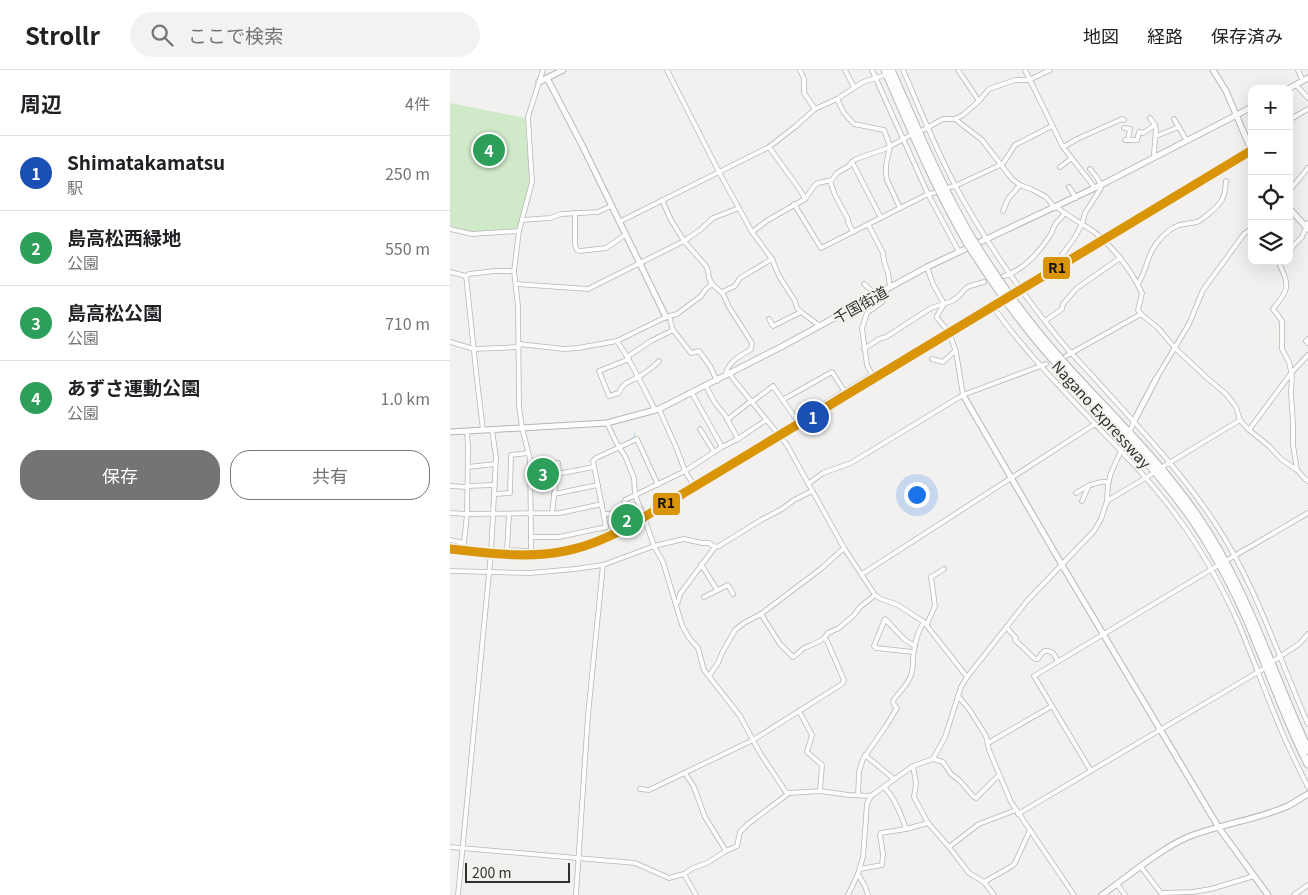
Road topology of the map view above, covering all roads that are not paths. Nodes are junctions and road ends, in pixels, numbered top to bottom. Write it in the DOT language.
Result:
graph roads {
  1 [pos="543,70"];
  2 [pos="563,70"];
  3 [pos="666,70"];
  4 [pos="800,70"];
  5 [pos="845,70"];
  6 [pos="872,70"];
  7 [pos="891,70"];
  8 [pos="903,70"];
  9 [pos="958,70"];
  10 [pos="1025,70"];
  11 [pos="1050,70"];
  12 [pos="1213,70"];
  13 [pos="1298,70"];
  14 [pos="883,73"];
  15 [pos="547,78"];
  16 [pos="876,78"];
  17 [pos="1030,80"];
  18 [pos="1306,80"];
  19 [pos="539,82"];
  20 [pos="1296,84"];
  21 [pos="1293,86"];
  22 [pos="854,87"];
  23 [pos="1308,98"];
  24 [pos="837,99"];
  25 [pos="979,101"];
  26 [pos="815,109"];
  27 [pos="1248,109"];
  28 [pos="1308,109"];
  29 [pos="1236,116"];
  30 [pos="1150,118"];
  31 [pos="1293,118"];
  32 [pos="955,119"];
  33 [pos="1174,119"];
  34 [pos="1124,120"];
  35 [pos="1154,125"];
  36 [pos="1052,126"];
  37 [pos="1179,126"];
  38 [pos="928,127"];
  39 [pos="1124,128"];
  40 [pos="923,130"];
  41 [pos="909,136"];
  42 [pos="1156,136"];
  43 [pos="903,140"];
  44 [pos="1248,140"];
  45 [pos="1187,141"];
  46 [pos="890,146"];
  47 [pos="769,147"];
  48 [pos="1063,147"];
  49 [pos="1155,157"];
  50 [pos="1072,158"];
  51 [pos="852,162"];
  52 [pos="1000,164"];
  53 [pos="1060,167"];
  54 [pos="1090,168"];
  55 [pos="1308,168"];
  56 [pos="719,172"];
  57 [pos="830,181"];
  58 [pos="1226,181"];
  59 [pos="1020,185"];
  60 [pos="1101,185"];
  61 [pos="956,186"];
  62 [pos="1293,186"];
  63 [pos="950,187"];
  64 [pos="1069,187"];
  65 [pos="1095,188"];
  66 [pos="934,193"];
  67 [pos="928,194"];
  68 [pos="1076,198"];
  69 [pos="805,199"];
  70 [pos="662,200"];
  71 [pos="794,204"];
  72 [pos="611,206"];
  73 [pos="1056,207"];
  74 [pos="739,208"];
  75 [pos="900,208"];
  76 [pos="1003,212"];
  77 [pos="1293,212"];
  78 [pos="575,213"];
  79 [pos="1064,214"];
  80 [pos="881,218"];
  81 [pos="522,220"];
  82 [pos="619,222"];
  83 [pos="868,224"];
  84 [pos="1082,224"];
  85 [pos="1307,227"];
  86 [pos="450,229"];
  87 [pos="519,231"];
  88 [pos="1248,231"];
  89 [pos="752,232"];
  90 [pos="854,232"];
  91 [pos="626,235"];
  92 [pos="986,240"];
  93 [pos="684,241"];
  94 [pos="973,246"];
  95 [pos="1293,247"];
  96 [pos="959,252"];
  97 [pos="1120,258"];
  98 [pos="772,259"];
  99 [pos="640,263"];
  100 [pos="1279,265"];
  101 [pos="927,267"];
  102 [pos="1055,267"];
  103 [pos="514,271"];
  104 [pos="450,272"];
  105 [pos="1010,274"];
  106 [pos="466,276"];
  107 [pos="1004,276"];
  108 [pos="984,282"];
  109 [pos="516,284"];
  110 [pos="712,284"];
  111 [pos="864,284"];
  112 [pos="1138,284"];
  113 [pos="889,288"];
  114 [pos="722,292"];
  115 [pos="877,294"];
  116 [pos="1010,301"];
  117 [pos="944,304"];
  118 [pos="996,311"];
  119 [pos="801,312"];
  120 [pos="1141,314"];
  121 [pos="667,316"];
  122 [pos="770,319"];
  123 [pos="1045,321"];
  124 [pos="773,326"];
  125 [pos="820,326"];
  126 [pos="673,330"];
  127 [pos="776,333"];
  128 [pos="1308,339"];
  129 [pos="617,341"];
  130 [pos="450,342"];
  131 [pos="1308,344"];
  132 [pos="519,346"];
  133 [pos="474,348"];
  134 [pos="1175,348"];
  135 [pos="864,350"];
  136 [pos="955,351"];
  137 [pos="1073,353"];
  138 [pos="1308,355"];
  139 [pos="1066,356"];
  140 [pos="628,358"];
  141 [pos="932,360"];
  142 [pos="660,361"];
  143 [pos="1046,364"];
  144 [pos="1040,366"];
  145 [pos="1292,372"];
  146 [pos="728,375"];
  147 [pos="639,377"];
  148 [pos="1156,379"];
  149 [pos="717,381"];
  150 [pos="706,386"];
  151 [pos="845,392"];
  152 [pos="692,393"];
  153 [pos="963,395"];
  154 [pos="784,399"];
  155 [pos="752,402"];
  156 [pos="657,410"];
  157 [pos="727,420"];
  158 [pos="766,420"];
  159 [pos="1240,420"];
  160 [pos="1134,421"];
  161 [pos="608,423"];
  162 [pos="1095,424"];
  163 [pos="522,428"];
  164 [pos="700,429"];
  165 [pos="1131,429"];
  166 [pos="483,430"];
  167 [pos="492,430"];
  168 [pos="1249,430"];
  169 [pos="467,431"];
  170 [pos="450,432"];
  171 [pos="738,438"];
  172 [pos="1124,444"];
  173 [pos="619,447"];
  174 [pos="722,447"];
  175 [pos="1122,450"];
  176 [pos="714,452"];
  177 [pos="528,453"];
  178 [pos="1170,462"];
  179 [pos="496,464"];
  180 [pos="1164,466"];
  181 [pos="468,467"];
  182 [pos="530,467"];
  183 [pos="594,467"];
  184 [pos="1297,470"];
  185 [pos="685,471"];
  186 [pos="557,474"];
  187 [pos="1152,474"];
  188 [pos="1012,478"];
  189 [pos="1146,478"];
  190 [pos="1308,481"];
  191 [pos="1109,482"];
  192 [pos="808,484"];
  193 [pos="495,485"];
  194 [pos="598,485"];
  195 [pos="658,485"];
  196 [pos="1089,485"];
  197 [pos="450,486"];
  198 [pos="467,486"];
  199 [pos="812,491"];
  200 [pos="1076,493"];
  201 [pos="495,494"];
  202 [pos="554,494"];
  203 [pos="635,496"];
  204 [pos="1082,501"];
  205 [pos="1106,501"];
  206 [pos="602,504"];
  207 [pos="450,513"];
  208 [pos="531,513"];
  209 [pos="552,513"];
  210 [pos="1308,513"];
  211 [pos="467,514"];
  212 [pos="493,514"];
  213 [pos="508,514"];
  214 [pos="604,514"];
  215 [pos="643,515"];
  216 [pos="531,537"];
  217 [pos="450,540"];
  218 [pos="654,546"];
  219 [pos="715,546"];
  220 [pos="844,548"];
  221 [pos="1235,556"];
  222 [pos="1229,559"];
  223 [pos="603,564"];
  224 [pos="701,564"];
  225 [pos="1062,565"];
  226 [pos="1217,566"];
  227 [pos="944,568"];
  228 [pos="1211,569"];
  229 [pos="450,571"];
  230 [pos="490,572"];
  231 [pos="862,574"];
  232 [pos="718,590"];
  233 [pos="733,594"];
  234 [pos="875,595"];
  235 [pos="704,597"];
  236 [pos="676,602"];
  237 [pos="761,614"];
  238 [pos="926,623"];
  239 [pos="1006,628"];
  240 [pos="1308,634"];
  241 [pos="1103,635"];
  242 [pos="824,638"];
  243 [pos="915,646"];
  244 [pos="914,652"];
  245 [pos="1280,657"];
  246 [pos="1276,660"];
  247 [pos="1058,661"];
  248 [pos="1263,668"];
  249 [pos="1257,672"];
  250 [pos="708,676"];
  251 [pos="967,677"];
  252 [pos="958,696"];
  253 [pos="1052,706"];
  254 [pos="799,711"];
  255 [pos="1308,724"];
  256 [pos="1160,730"];
  257 [pos="753,740"];
  258 [pos="988,743"];
  259 [pos="1308,750"];
  260 [pos="865,755"];
  261 [pos="933,759"];
  262 [pos="1308,764"];
  263 [pos="913,766"];
  264 [pos="1091,771"];
  265 [pos="685,773"];
  266 [pos="999,775"];
  267 [pos="894,779"];
  268 [pos="884,787"];
  269 [pos="1308,787"];
  270 [pos="640,789"];
  271 [pos="820,791"];
  272 [pos="789,793"];
  273 [pos="1308,794"];
  274 [pos="858,795"];
  275 [pos="871,796"];
  276 [pos="1017,812"];
  277 [pos="928,823"];
  278 [pos="1219,828"];
  279 [pos="906,829"];
  280 [pos="1030,830"];
  281 [pos="450,847"];
  282 [pos="463,848"];
  283 [pos="949,848"];
  284 [pos="726,851"];
  285 [pos="578,858"];
  286 [pos="1141,867"];
  287 [pos="859,872"];
  288 [pos="684,874"];
  289 [pos="1254,876"];
  290 [pos="984,882"];
  291 [pos="1117,884"];
  292 [pos="1308,885"];
  293 [pos="458,895"];
  294 [pos="576,895"];
  295 [pos="696,895"];
  296 [pos="848,895"];
  297 [pos="868,895"];
  298 [pos="994,895"];
  299 [pos="1074,895"];
  300 [pos="1102,895"];
  301 [pos="1124,895"];
  302 [pos="1268,895"];
  303 [pos="1294,895"];
  1 -- 19 [label="street"];
  2 -- 15 [label="street"];
  3 -- 56 [label="street"];
  4 -- 26 [label="street"];
  5 -- 22 [label="street"];
  6 -- 16 [label="street"];
  7 -- 94 [label="highway, Nagano Expressway"];
  8 -- 38 [label="street"];
  9 -- 25 [label="street"];
  10 -- 17 [label="street"];
  11 -- 17 [label="street"];
  12 -- 29 [label="street"];
  13 -- 18 [label="street"];
  14 -- 16 [label="street"];
  14 -- 94 [label="highway, Nagano Expressway"];
  15 -- 19 [label="street"];
  15 -- 72 [label="street"];
  16 -- 22 [label="street"];
  16 -- 43 [label="street"];
  17 -- 25 [label="street"];
  17 -- 36 [label="street"];
  18 -- 20 [label="street"];
  19 -- 81 [label="street"];
  20 -- 21 [label="street"];
  20 -- 23 [label="street"];
  22 -- 24 [label="street"];
  24 -- 26 [label="street"];
  24 -- 46 [label="street"];
  25 -- 32 [label="street"];
  26 -- 47 [label="street"];
  27 -- 29 [label="street, 千国街道"];
  28 -- 31 [label="street"];
  29 -- 44 [label="street"];
  29 -- 45 [label="street, 千国街道"];
  30 -- 35 [label="street"];
  32 -- 38 [label="street"];
  32 -- 52 [label="street"];
  33 -- 37 [label="street"];
  34 -- 48 [label="street"];
  35 -- 39 [label="street"];
  35 -- 42 [label="street"];
  36 -- 48 [label="street"];
  36 -- 52 [label="street"];
  37 -- 42 [label="street"];
  37 -- 45 [label="street"];
  38 -- 40 [label="street"];
  38 -- 61 [label="street"];
  41 -- 43 [label="street"];
  42 -- 49 [label="street"];
  43 -- 46 [label="street"];
  43 -- 67 [label="street"];
  45 -- 49 [label="street, 千国街道"];
  46 -- 51 [label="street"];
  46 -- 75 [label="street"];
  47 -- 56 [label="street"];
  47 -- 69 [label="street"];
  48 -- 50 [label="street"];
  49 -- 60 [label="street, 千国街道"];
  50 -- 53 [label="street"];
  50 -- 65 [label="street"];
  51 -- 57 [label="street"];
  51 -- 80 [label="street"];
  52 -- 59 [label="street"];
  52 -- 61 [label="street"];
  54 -- 60 [label="street"];
  55 -- 62 [label="street"];
  56 -- 70 [label="street"];
  56 -- 74 [label="street"];
  57 -- 69 [label="street"];
  57 -- 90 [label="street"];
  58 -- 112 [label="street"];
  59 -- 73 [label="street"];
  59 -- 76 [label="street"];
  60 -- 65 [label="street, 千国街道"];
  60 -- 84 [label="street"];
  61 -- 63 [label="street"];
  61 -- 92 [label="street"];
  64 -- 68 [label="street"];
  65 -- 68 [label="street, 千国街道"];
  66 -- 67 [label="street"];
  67 -- 75 [label="street"];
  67 -- 96 [label="street"];
  68 -- 73 [label="street, 千国街道"];
  69 -- 71 [label="street"];
  70 -- 82 [label="street"];
  70 -- 93 [label="street"];
  71 -- 89 [label="street"];
  71 -- 90 [label="street"];
  72 -- 78 [label="street"];
  72 -- 82 [label="street"];
  73 -- 79 [label="street"];
  73 -- 92 [label="street, 千国街道"];
  74 -- 89 [label="street"];
  74 -- 93 [label="street"];
  75 -- 80 [label="street"];
  77 -- 85 [label="street"];
  78 -- 81 [label="street"];
  78 -- 91 [label="street"];
  79 -- 84 [label="street"];
  79 -- 105 [label="street"];
  80 -- 83 [label="street"];
  81 -- 87 [label="street"];
  82 -- 91 [label="street"];
  83 -- 90 [label="street"];
  83 -- 113 [label="street"];
  84 -- 97 [label="street"];
  84 -- 102 [label="street"];
  85 -- 95 [label="street"];
  86 -- 87 [label="street"];
  87 -- 103 [label="street"];
  88 -- 134 [label="street"];
  89 -- 98 [label="street"];
  91 -- 99 [label="street"];
  92 -- 96 [label="street, 千国街道"];
  92 -- 105 [label="street"];
  93 -- 99 [label="street"];
  93 -- 110 [label="street"];
  94 -- 116 [label="highway, Nagano Expressway"];
  96 -- 101 [label="street, 千国街道"];
  97 -- 112 [label="street"];
  97 -- 123 [label="street"];
  98 -- 114 [label="street"];
  98 -- 119 [label="street"];
  99 -- 109 [label="street"];
  99 -- 121 [label="street"];
  100 -- 145 [label="street"];
  101 -- 113 [label="street, 千国街道"];
  101 -- 117 [label="street"];
  103 -- 106 [label="street"];
  103 -- 109 [label="street"];
  104 -- 106 [label="street"];
  105 -- 107 [label="street"];
  105 -- 123 [label="street"];
  106 -- 133 [label="street"];
  108 -- 117 [label="street"];
  109 -- 132 [label="street"];
  110 -- 114 [label="street"];
  110 -- 121 [label="street"];
  111 -- 115 [label="street"];
  112 -- 120 [label="street"];
  113 -- 115 [label="street, 千国街道"];
  113 -- 135 [label="street"];
  114 -- 146 [label="street"];
  115 -- 125 [label="street, 千国街道"];
  116 -- 259 [label="highway, Nagano Expressway"];
  116 -- 262 [label="highway, Nagano Expressway"];
  117 -- 135 [label="street"];
  117 -- 136 [label="street"];
  118 -- 144 [label="street"];
  119 -- 124 [label="street"];
  119 -- 125 [label="street"];
  120 -- 134 [label="street"];
  120 -- 137 [label="street"];
  121 -- 126 [label="street"];
  121 -- 129 [label="street"];
  122 -- 124 [label="street"];
  123 -- 137 [label="street"];
  124 -- 127 [label="street"];
  125 -- 146 [label="street, 千国街道"];
  126 -- 140 [label="street"];
  126 -- 149 [label="street"];
  128 -- 131 [label="street"];
  129 -- 132 [label="street"];
  129 -- 140 [label="street"];
  130 -- 133 [label="street"];
  132 -- 133 [label="street"];
  132 -- 163 [label="street"];
  133 -- 166 [label="street"];
  134 -- 148 [label="street"];
  134 -- 159 [label="street"];
  135 -- 151 [label="street"];
  136 -- 141 [label="street"];
  136 -- 153 [label="street"];
  137 -- 139 [label="street"];
  137 -- 160 [label="street"];
  138 -- 145 [label="street"];
  140 -- 147 [label="street"];
  140 -- 147 [label="street"];
  142 -- 147 [label="street"];
  143 -- 144 [label="street"];
  144 -- 153 [label="street"];
  144 -- 162 [label="street"];
  145 -- 168 [label="street"];
  145 -- 184 [label="street"];
  146 -- 149 [label="street, 千国街道"];
  146 -- 155 [label="street"];
  147 -- 156 [label="street"];
  148 -- 160 [label="street"];
  149 -- 150 [label="street, 千国街道"];
  150 -- 152 [label="street, 千国街道"];
  150 -- 157 [label="street"];
  151 -- 154 [label="street"];
  151 -- 154 [label="street"];
  152 -- 156 [label="street, 千国街道"];
  152 -- 174 [label="street"];
  153 -- 188 [label="street"];
  153 -- 192 [label="street"];
  154 -- 155 [label="street"];
  155 -- 157 [label="street"];
  155 -- 158 [label="street"];
  156 -- 161 [label="street, 千国街道"];
  156 -- 185 [label="street"];
  157 -- 171 [label="street"];
  158 -- 171 [label="street"];
  158 -- 192 [label="street"];
  159 -- 168 [label="street"];
  159 -- 178 [label="street"];
  160 -- 165 [label="street"];
  160 -- 178 [label="street"];
  161 -- 163 [label="street, 千国街道"];
  161 -- 173 [label="street"];
  162 -- 175 [label="street"];
  162 -- 188 [label="street"];
  163 -- 167 [label="street, 千国街道"];
  163 -- 177 [label="street"];
  164 -- 176 [label="street"];
  166 -- 167 [label="street, 千国街道"];
  166 -- 169 [label="street, 千国街道"];
  167 -- 179 [label="street"];
  168 -- 184 [label="street"];
  169 -- 170 [label="street, 千国街道"];
  169 -- 181 [label="street"];
  171 -- 174 [label="street"];
  172 -- 175 [label="street"];
  173 -- 183 [label="street"];
  173 -- 195 [label="street"];
  173 -- 203 [label="street"];
  174 -- 176 [label="street"];
  175 -- 189 [label="street"];
  175 -- 191 [label="street"];
  176 -- 185 [label="street"];
  177 -- 182 [label="street"];
  177 -- 201 [label="street"];
  178 -- 180 [label="street"];
  178 -- 221 [label="street"];
  179 -- 181 [label="street"];
  179 -- 193 [label="street"];
  181 -- 198 [label="street"];
  182 -- 186 [label="street"];
  182 -- 208 [label="street"];
  183 -- 186 [label="street"];
  183 -- 194 [label="street"];
  184 -- 190 [label="street"];
  185 -- 195 [label="street"];
  185 -- 215 [label="street"];
  186 -- 202 [label="street"];
  187 -- 189 [label="street"];
  188 -- 225 [label="street"];
  188 -- 231 [label="street"];
  189 -- 205 [label="street"];
  189 -- 228 [label="street"];
  191 -- 196 [label="street"];
  191 -- 205 [label="street"];
  192 -- 199 [label="street"];
  193 -- 198 [label="street"];
  193 -- 201 [label="street"];
  194 -- 202 [label="street"];
  194 -- 206 [label="street"];
  195 -- 203 [label="street"];
  196 -- 200 [label="street"];
  196 -- 204 [label="street"];
  197 -- 198 [label="street"];
  198 -- 211 [label="street"];
  199 -- 219 [label="street"];
  199 -- 220 [label="street"];
  201 -- 212 [label="street"];
  202 -- 209 [label="street"];
  203 -- 214 [label="street"];
  203 -- 215 [label="street"];
  205 -- 225 [label="street"];
  206 -- 209 [label="street"];
  206 -- 214 [label="street"];
  207 -- 211 [label="street"];
  208 -- 209 [label="street"];
  208 -- 213 [label="street"];
  208 -- 216 [label="street"];
  210 -- 221 [label="street"];
  211 -- 212 [label="street"];
  211 -- 217 [label="street"];
  212 -- 213 [label="street"];
  212 -- 230 [label="street"];
  213 -- 216 [label="street"];
  214 -- 216 [label="street"];
  215 -- 218 [label="street"];
  218 -- 219 [label="street"];
  218 -- 223 [label="street"];
  218 -- 236 [label="street"];
  219 -- 224 [label="street"];
  220 -- 231 [label="street"];
  220 -- 237 [label="street"];
  221 -- 222 [label="street"];
  221 -- 245 [label="street"];
  223 -- 230 [label="street"];
  223 -- 285 [label="street"];
  224 -- 232 [label="street"];
  224 -- 236 [label="street"];
  225 -- 239 [label="street"];
  225 -- 241 [label="street"];
  226 -- 228 [label="street"];
  227 -- 238 [label="street"];
  228 -- 241 [label="street"];
  228 -- 249 [label="street"];
  229 -- 230 [label="street"];
  230 -- 282 [label="street"];
  231 -- 234 [label="street"];
  232 -- 233 [label="street"];
  232 -- 235 [label="street"];
  234 -- 238 [label="street"];
  234 -- 242 [label="street"];
  236 -- 250 [label="street"];
  237 -- 242 [label="street"];
  237 -- 250 [label="street"];
  238 -- 243 [label="street"];
  238 -- 251 [label="street"];
  239 -- 247 [label="street"];
  239 -- 251 [label="street"];
  240 -- 245 [label="street"];
  241 -- 247 [label="street"];
  241 -- 256 [label="street"];
  242 -- 254 [label="street"];
  243 -- 244 [label="street"];
  243 -- 244 [label="street"];
  244 -- 260 [label="street"];
  245 -- 246 [label="street"];
  245 -- 255 [label="street"];
  247 -- 253 [label="street"];
  248 -- 249 [label="street"];
  249 -- 256 [label="street"];
  249 -- 269 [label="street"];
  250 -- 257 [label="street"];
  251 -- 252 [label="street"];
  252 -- 258 [label="street"];
  252 -- 261 [label="street"];
  253 -- 258 [label="street"];
  253 -- 264 [label="street"];
  254 -- 257 [label="street"];
  254 -- 271 [label="street"];
  256 -- 264 [label="street"];
  256 -- 278 [label="street"];
  257 -- 265 [label="street"];
  257 -- 272 [label="street"];
  258 -- 266 [label="street"];
  260 -- 267 [label="street"];
  260 -- 274 [label="street"];
  261 -- 263 [label="street"];
  261 -- 266 [label="street"];
  263 -- 267 [label="street"];
  263 -- 277 [label="street"];
  264 -- 276 [label="street"];
  265 -- 270 [label="street"];
  265 -- 284 [label="street"];
  266 -- 276 [label="street"];
  267 -- 268 [label="street"];
  268 -- 275 [label="street"];
  268 -- 279 [label="street"];
  271 -- 272 [label="street"];
  271 -- 274 [label="street"];
  272 -- 284 [label="street"];
  273 -- 278 [label="street"];
  274 -- 275 [label="street"];
  275 -- 287 [label="street"];
  276 -- 280 [label="street"];
  276 -- 283 [label="street"];
  277 -- 279 [label="street"];
  277 -- 283 [label="street"];
  278 -- 286 [label="street"];
  278 -- 289 [label="street"];
  279 -- 287 [label="street"];
  280 -- 290 [label="street"];
  280 -- 299 [label="street"];
  281 -- 282 [label="street"];
  282 -- 285 [label="street"];
  282 -- 293 [label="street"];
  283 -- 290 [label="street"];
  284 -- 288 [label="street"];
  285 -- 288 [label="street"];
  285 -- 294 [label="street"];
  286 -- 289 [label="street"];
  286 -- 291 [label="street"];
  287 -- 296 [label="street"];
  287 -- 297 [label="street"];
  288 -- 295 [label="street"];
  289 -- 302 [label="street"];
  290 -- 298 [label="street"];
  291 -- 300 [label="street"];
  291 -- 301 [label="street"];
  292 -- 303 [label="street"];
}
